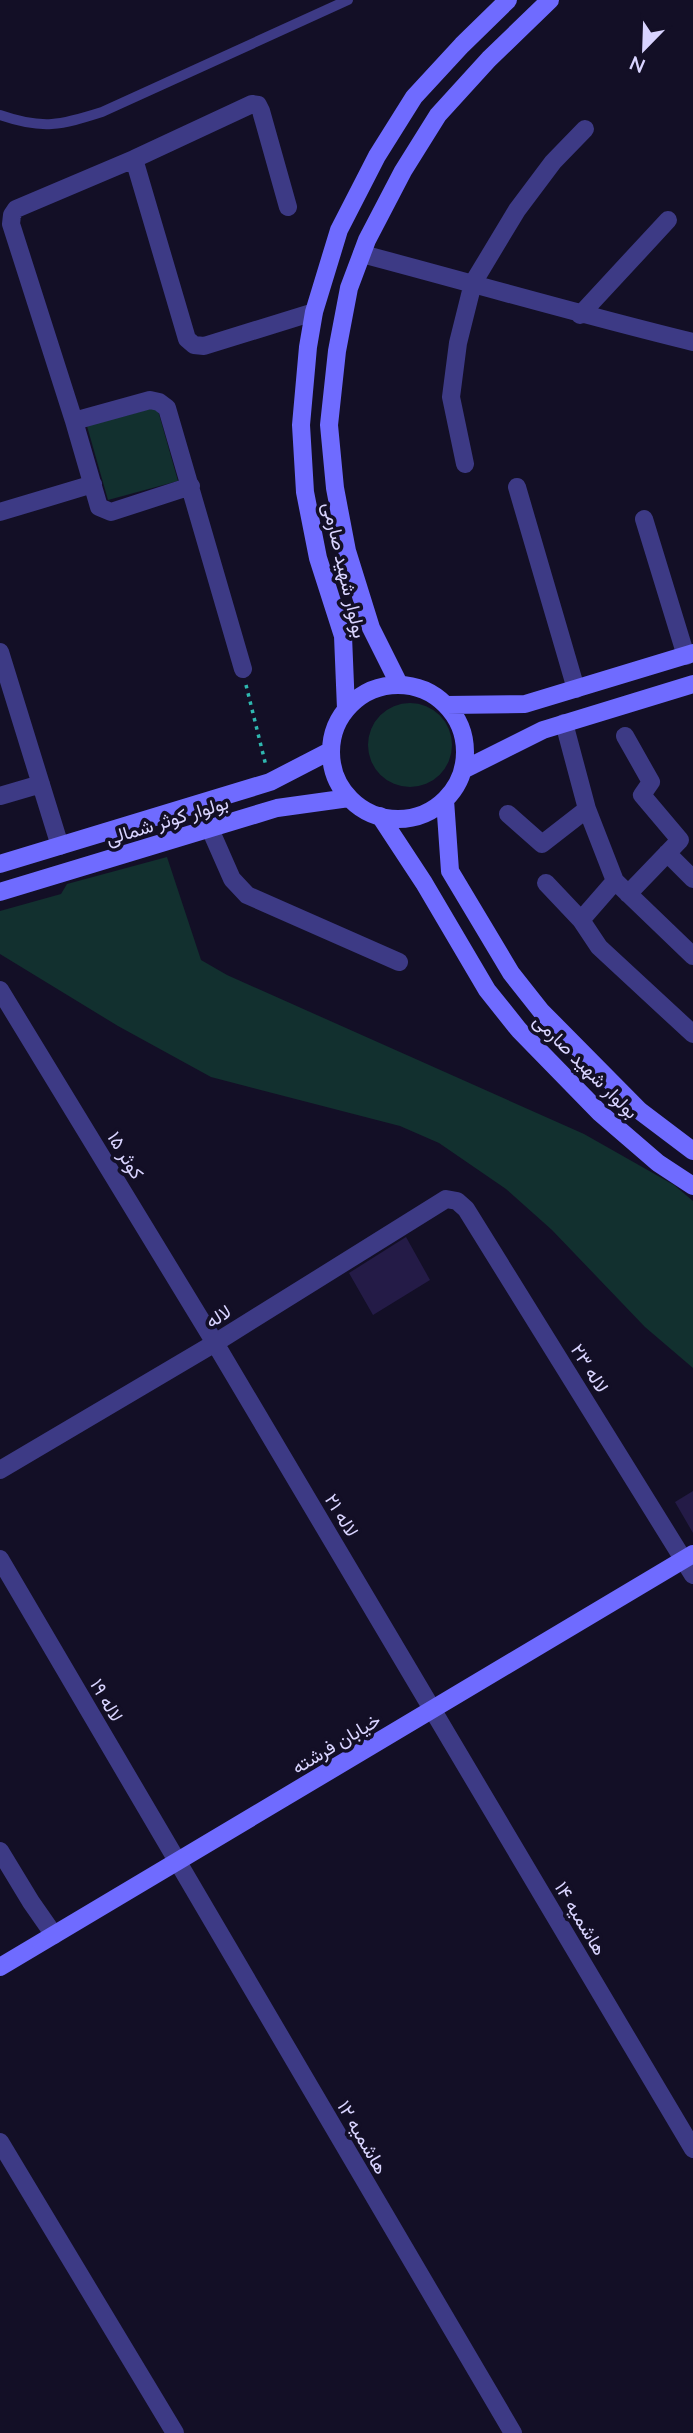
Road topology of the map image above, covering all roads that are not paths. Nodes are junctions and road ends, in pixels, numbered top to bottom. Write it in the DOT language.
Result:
graph roads {
  1 [pos="348,0"];
  2 [pos="508,0"];
  3 [pos="550,0"];
  4 [pos="0,115"];
  5 [pos="585,129"];
  6 [pos="134,159"];
  7 [pos="288,208"];
  8 [pos="668,220"];
  9 [pos="362,254"];
  10 [pos="473,283"];
  11 [pos="314,312"];
  12 [pos="580,315"];
  13 [pos="690,337"];
  14 [pos="74,421"];
  15 [pos="465,464"];
  16 [pos="93,484"];
  17 [pos="191,486"];
  18 [pos="517,487"];
  19 [pos="0,512"];
  20 [pos="644,519"];
  21 [pos="0,652"];
  22 [pos="689,655"];
  23 [pos="243,669"];
  24 [pos="399,684"];
  25 [pos="693,684"];
  26 [pos="576,689"];
  27 [pos="446,705"];
  28 [pos="346,709"];
  29 [pos="564,723"];
  30 [pos="625,736"];
  31 [pos="330,751"];
  32 [pos="463,770"];
  33 [pos="41,784"];
  34 [pos="0,796"];
  35 [pos="349,798"];
  36 [pos="445,800"];
  37 [pos="587,809"];
  38 [pos="509,814"];
  39 [pos="380,816"];
  40 [pos="210,829"];
  41 [pos="60,846"];
  42 [pos="667,853"];
  43 [pos="0,864"];
  44 [pos="693,879"];
  45 [pos="545,883"];
  46 [pos="622,888"];
  47 [pos="0,892"];
  48 [pos="581,920"];
  49 [pos="693,956"];
  50 [pos="399,962"];
  51 [pos="0,989"];
  52 [pos="693,1034"];
  53 [pos="693,1151"];
  54 [pos="693,1186"];
  55 [pos="457,1201"];
  56 [pos="215,1343"];
  57 [pos="0,1470"];
  58 [pos="0,1559"];
  59 [pos="690,1563"];
  60 [pos="433,1710"];
  61 [pos="0,1851"];
  62 [pos="178,1861"];
  63 [pos="54,1935"];
  64 [pos="0,1967"];
  65 [pos="0,2142"];
  66 [pos="693,2149"];
  67 [pos="175,2433"];
  68 [pos="513,2433"];
  1 -- 4 [label="lane"];
  2 -- 11 [label="main road, بولوار شهید صارمی"];
  3 -- 9 [label="main road, بولوار شهید صارمی"];
  5 -- 10 [label="street"];
  6 -- 7 [label="street"];
  6 -- 11 [label="street"];
  6 -- 14 [label="street"];
  8 -- 12 [label="street"];
  9 -- 10 [label="street"];
  9 -- 24 [label="main road, بولوار شهید صارمی"];
  10 -- 12 [label="street"];
  10 -- 15 [label="street"];
  11 -- 28 [label="main road, بولوار شهید صارمی"];
  12 -- 13 [label="street"];
  14 -- 16 [label="street"];
  14 -- 17 [label="street"];
  16 -- 17 [label="street"];
  16 -- 19 [label="street"];
  17 -- 23 [label="street"];
  18 -- 26 [label="street"];
  20 -- 22 [label="street"];
  21 -- 33 [label="street"];
  22 -- 26 [label="main road"];
  24 -- 27 [label="main road"];
  24 -- 28 [label="main road"];
  25 -- 29 [label="main road"];
  26 -- 27 [label="main road"];
  27 -- 32 [label="main road"];
  28 -- 31 [label="main road"];
  29 -- 32 [label="main road"];
  29 -- 37 [label="street"];
  30 -- 42 [label="street"];
  31 -- 35 [label="main road"];
  31 -- 41 [label="main road, بولوار کوثر شمالی"];
  32 -- 36 [label="main road"];
  33 -- 34 [label="street"];
  33 -- 41 [label="street"];
  35 -- 39 [label="main road"];
  35 -- 40 [label="main road, بولوار کوثر شمالی"];
  36 -- 39 [label="main road"];
  36 -- 53 [label="main road, بولوار شهید صارمی"];
  37 -- 38 [label="street"];
  37 -- 46 [label="street"];
  39 -- 54 [label="main road, بولوار شهید صارمی"];
  40 -- 47 [label="main road, بولوار کوثر شمالی"];
  40 -- 50 [label="street"];
  41 -- 43 [label="main road, بولوار کوثر شمالی"];
  42 -- 44 [label="street"];
  42 -- 46 [label="street"];
  45 -- 48 [label="street"];
  46 -- 48 [label="street"];
  46 -- 49 [label="street"];
  48 -- 52 [label="street"];
  51 -- 56 [label="street, کوثر ۱۵"];
  55 -- 56 [label="street, لاله"];
  55 -- 59 [label="street, لاله ۲۳"];
  56 -- 57 [label="street, لاله"];
  56 -- 60 [label="street, لاله ۲۱"];
  58 -- 62 [label="street, لاله ۱۹"];
  59 -- 60 [label="main road, خیابان فرشته"];
  60 -- 62 [label="main road, خیابان فرشته"];
  60 -- 66 [label="street, هاشمیه ۱۴"];
  61 -- 63 [label="street"];
  62 -- 63 [label="main road, خیابان فرشته"];
  62 -- 68 [label="street, هاشمیه ۱۲"];
  63 -- 64 [label="main road, خیابان فرشته"];
  65 -- 67 [label="street"];
}
